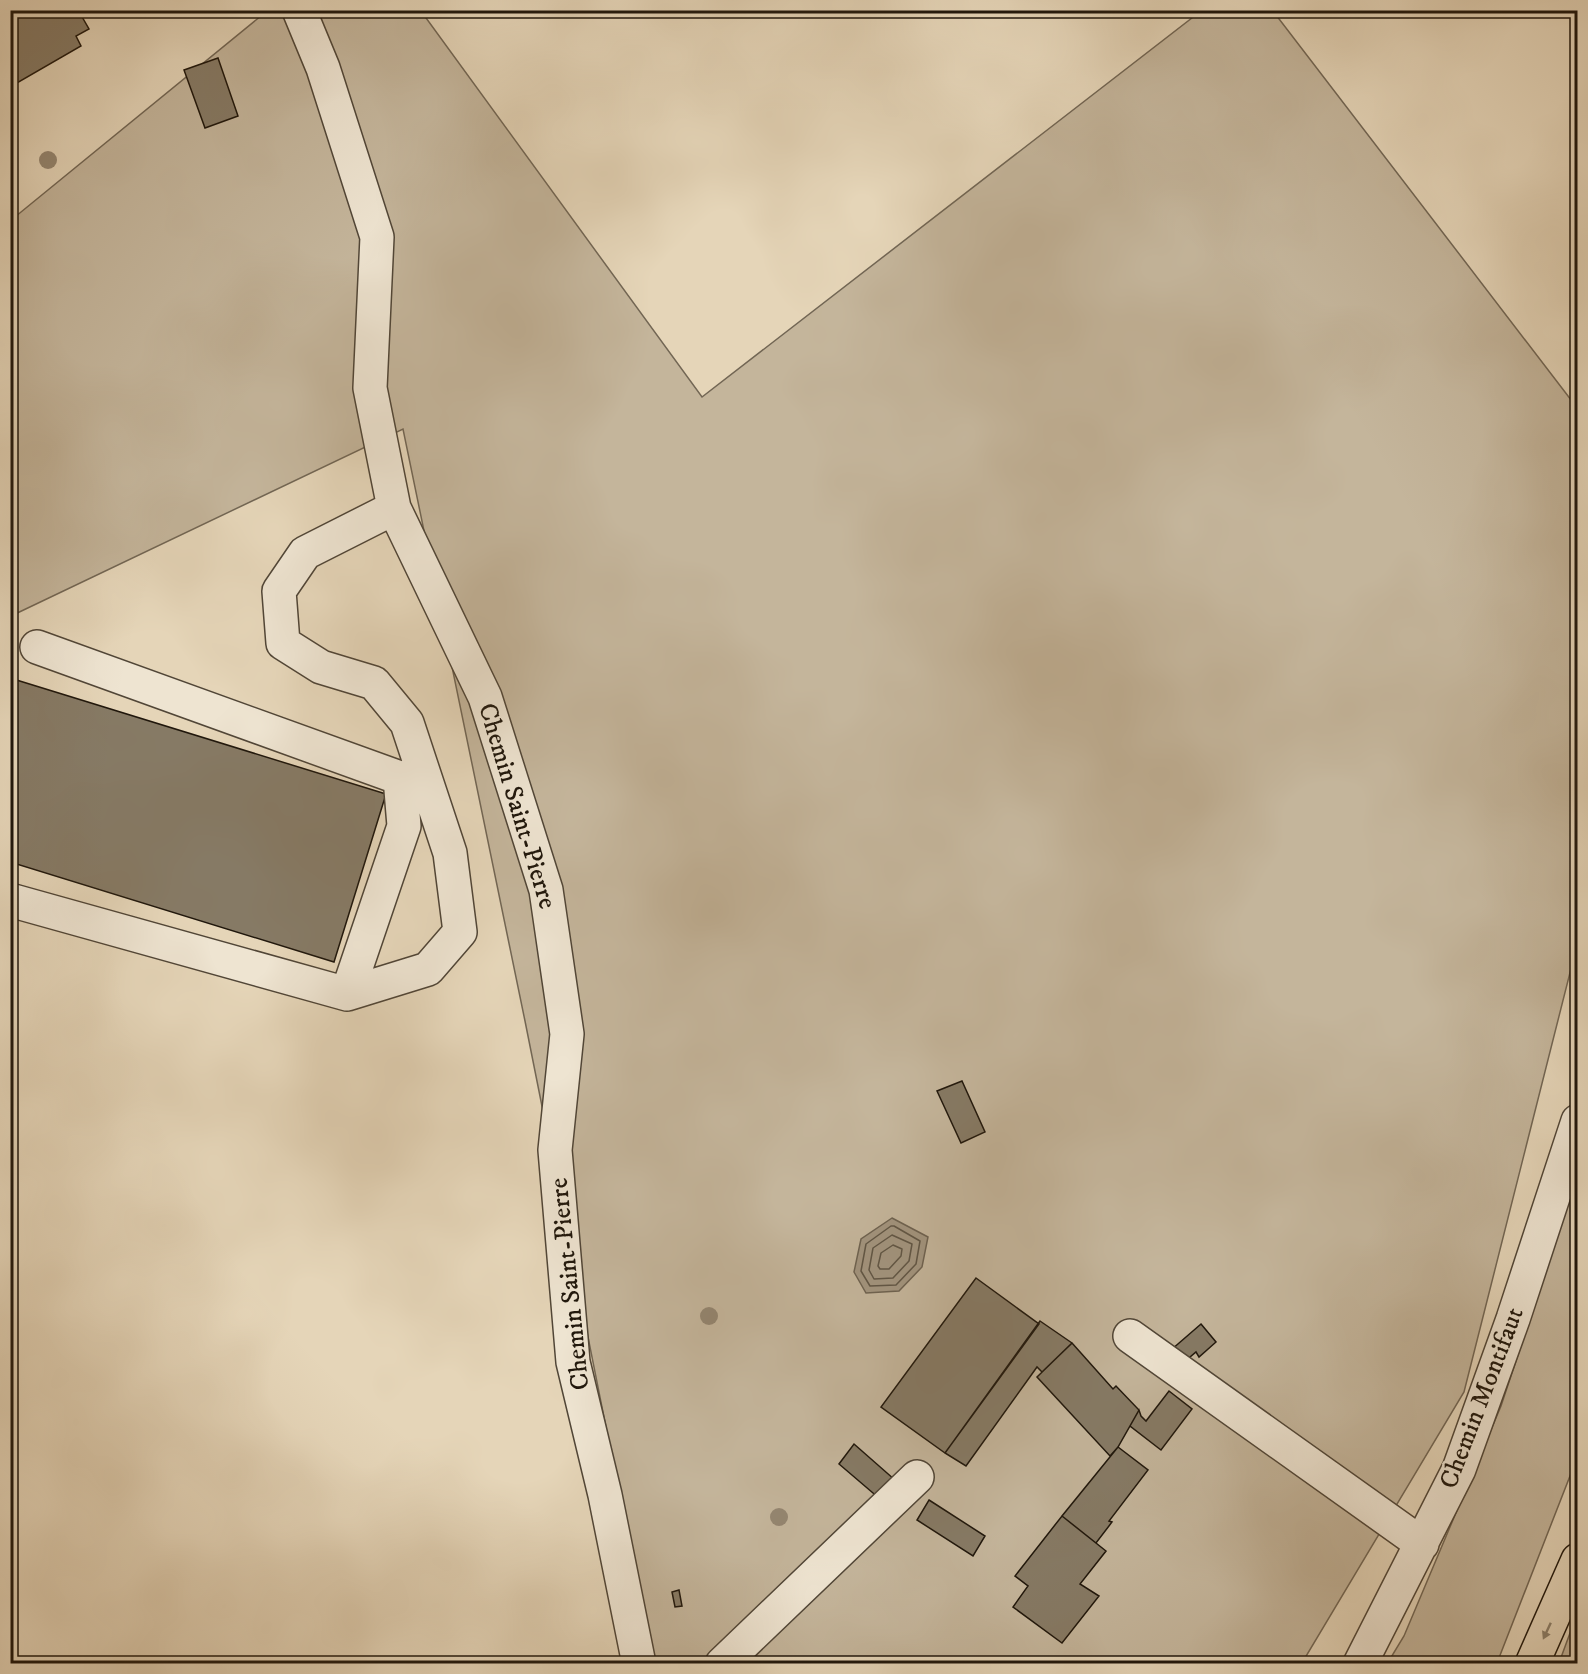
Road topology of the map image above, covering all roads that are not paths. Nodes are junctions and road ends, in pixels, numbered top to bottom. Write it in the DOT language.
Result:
graph roads {
  1 [pos="299,10"];
  2 [pos="394,508"];
  3 [pos="37,647"];
  4 [pos="10,900"];
  5 [pos="347,994"];
  6 [pos="1578,1121"];
  7 [pos="1130,1336"];
  8 [pos="917,1477"];
  9 [pos="1422,1544"];
  10 [pos="1578,1560"];
  11 [pos="639,1664"];
  12 [pos="722,1664"];
  13 [pos="1360,1664"];
  14 [pos="1532,1664"];
  1 -- 2 [label="street, Chemin Saint-Pierre"];
  2 -- 5 [label="street"];
  2 -- 11 [label="street, Chemin Saint-Pierre"];
  3 -- 5 [label="street"];
  4 -- 5 [label="street"];
  6 -- 9 [label="street, Chemin Montifaut"];
  7 -- 9 [label="street"];
  8 -- 12 [label="street"];
  9 -- 13 [label="street, Chemin Montifaut"];
  10 -- 14 [label="highway, one-way"];
}
